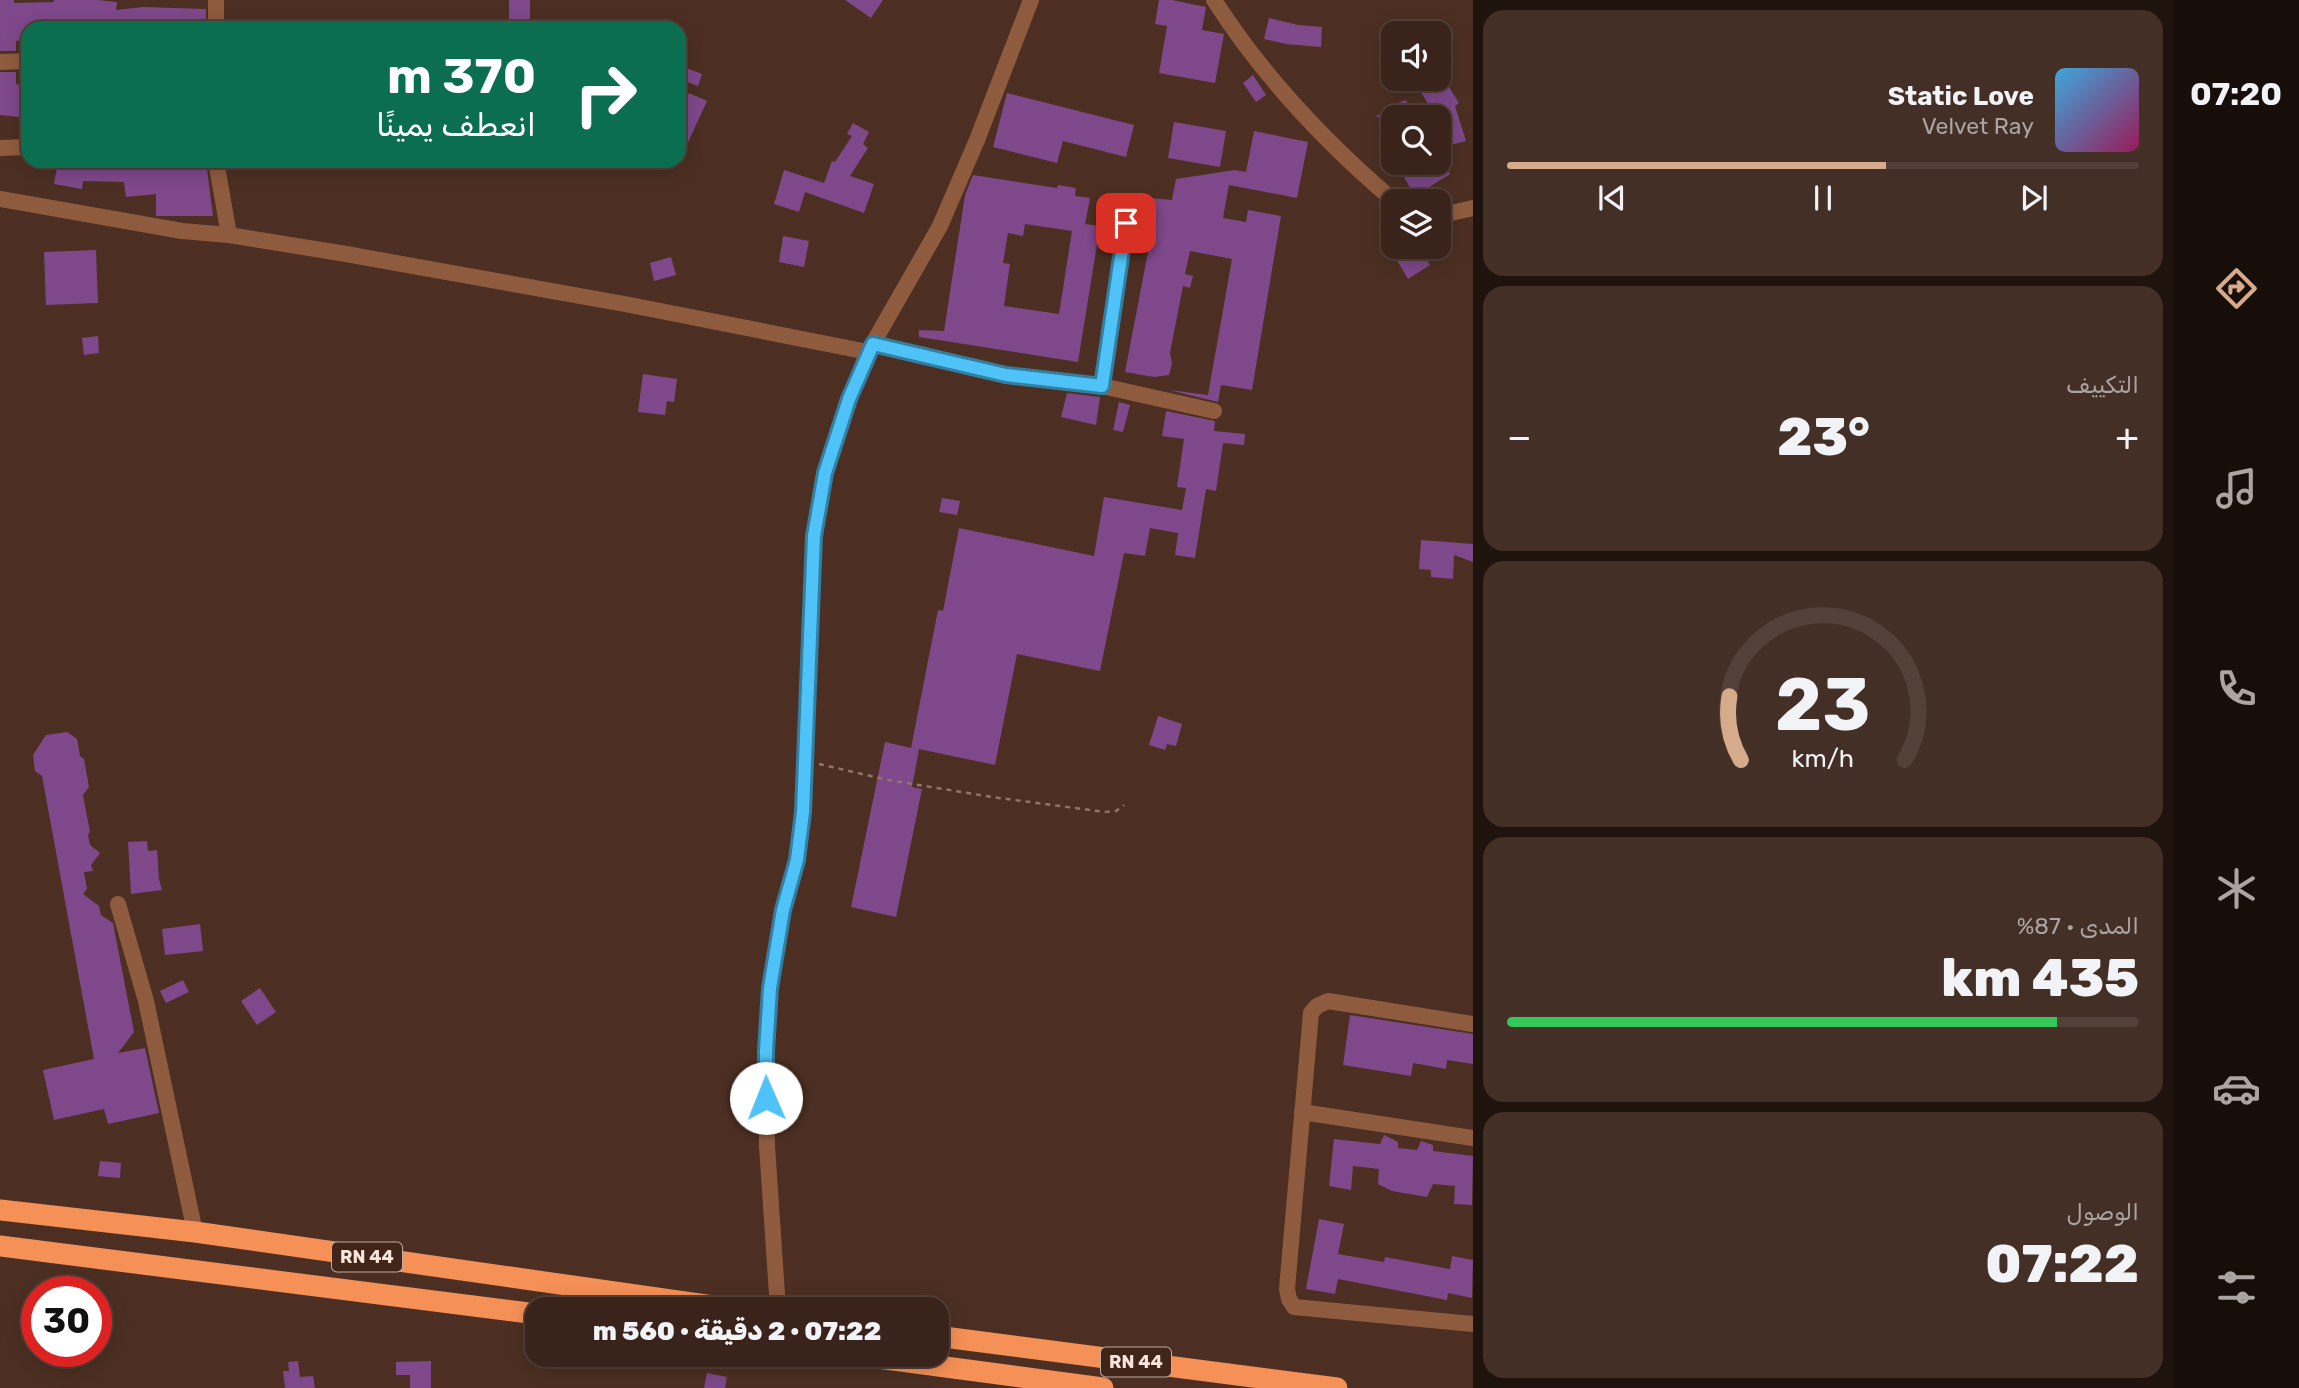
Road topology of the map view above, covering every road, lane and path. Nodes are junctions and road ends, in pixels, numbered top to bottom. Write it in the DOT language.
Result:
graph roads {
  1 [pos="216,0"];
  2 [pos="1031,0"];
  3 [pos="1214,0"];
  4 [pos="216,21"];
  5 [pos="21,61"];
  6 [pos="0,62"];
  7 [pos="21,147"];
  8 [pos="0,148"];
  9 [pos="217,168"];
  10 [pos="1381,190"];
  11 [pos="0,199"];
  12 [pos="1473,208"];
  13 [pos="1451,213"];
  14 [pos="1126,223"];
  15 [pos="229,236"];
  16 [pos="871,348"];
  17 [pos="1102,386"];
  18 [pos="1214,411"];
  19 [pos="806,760"];
  20 [pos="1124,805"];
  21 [pos="118,904"];
  22 [pos="1473,1024"];
  23 [pos="1302,1112"];
  24 [pos="1473,1138"];
  25 [pos="0,1210"];
  26 [pos="195,1233"];
  27 [pos="0,1246"];
  28 [pos="649,1297"];
  29 [pos="777,1297"];
  30 [pos="525,1312"];
  31 [pos="1473,1324"];
  32 [pos="949,1338"];
  33 [pos="945,1367"];
  34 [pos="1102,1388"];
  35 [pos="1337,1388"];
  1 -- 4 [label="street"];
  2 -- 16 [label="street"];
  3 -- 10 [label="street"];
  5 -- 6 [label="street"];
  7 -- 8 [label="street"];
  9 -- 15 [label="street"];
  11 -- 15 [label="street"];
  12 -- 13 [label="street"];
  14 -- 17 [label="street"];
  15 -- 16 [label="street"];
  16 -- 17 [label="street"];
  16 -- 19 [label="street"];
  17 -- 18 [label="street"];
  19 -- 20 [label="path"];
  19 -- 29 [label="street"];
  21 -- 26 [label="street"];
  22 -- 23 [label="street"];
  23 -- 24 [label="street"];
  23 -- 31 [label="street"];
  25 -- 26 [label="highway, RN 44"];
  26 -- 28 [label="highway, RN 44"];
  27 -- 30 [label="highway, RN 44"];
  32 -- 35 [label="highway, RN 44"];
  33 -- 34 [label="highway, RN 44"];
}
